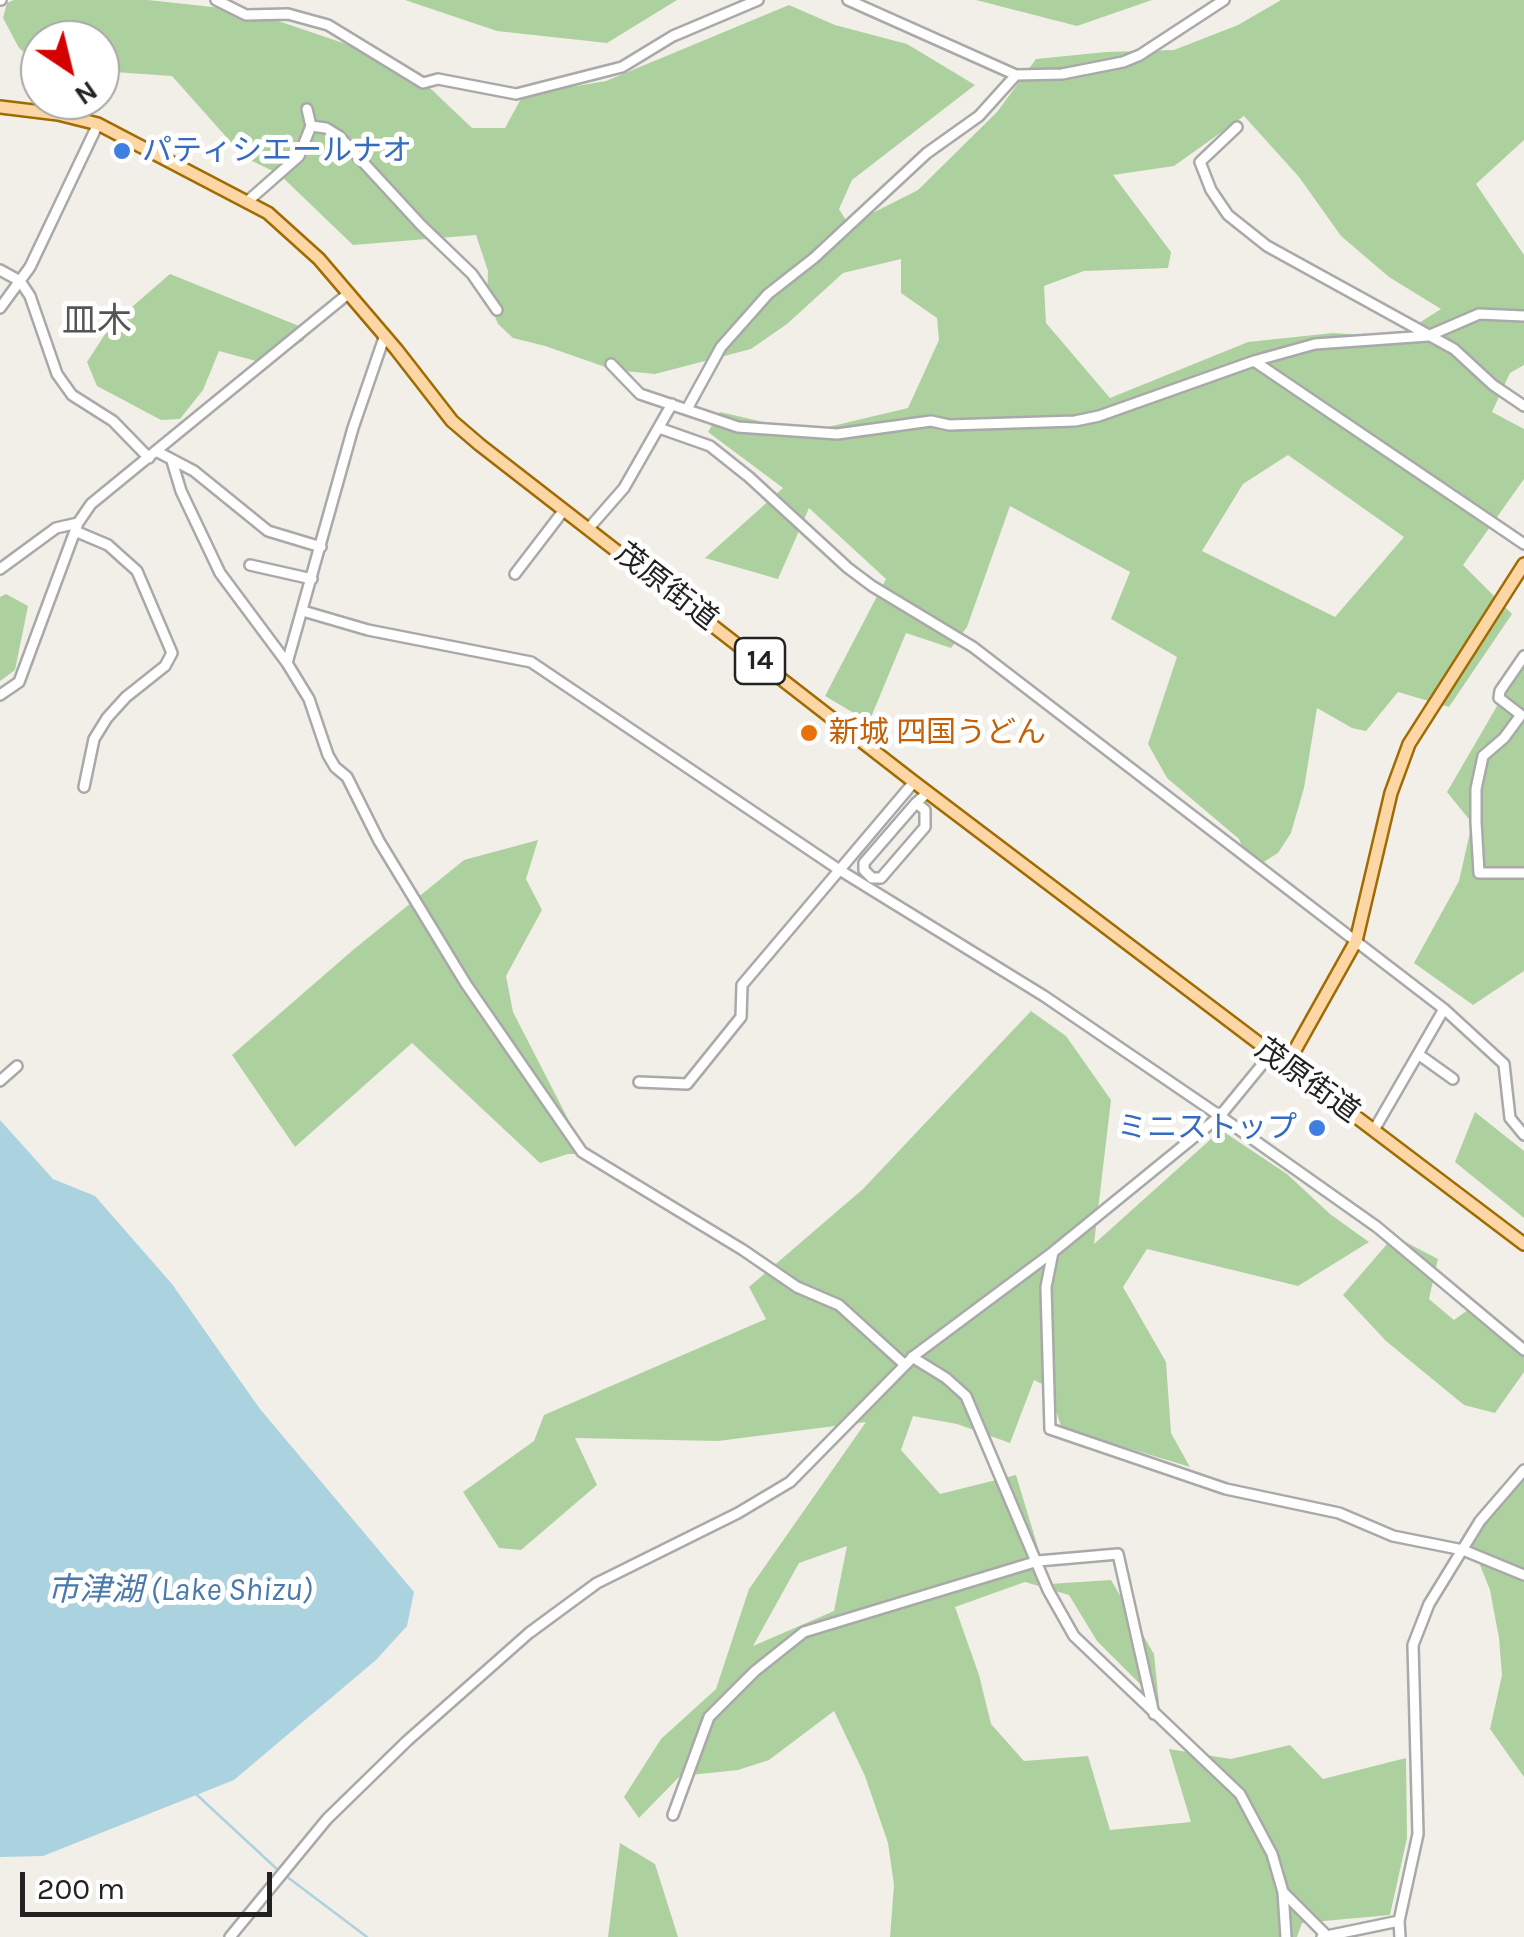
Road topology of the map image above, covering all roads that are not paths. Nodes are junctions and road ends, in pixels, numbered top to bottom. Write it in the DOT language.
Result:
graph roads {
  1 [pos="216,0"];
  2 [pos="758,0"];
  3 [pos="848,0"];
  4 [pos="1224,0"];
  5 [pos="1016,75"];
  6 [pos="0,108"];
  7 [pos="306,109"];
  8 [pos="98,124"];
  9 [pos="311,126"];
  10 [pos="1237,127"];
  11 [pos="249,200"];
  12 [pos="0,270"];
  13 [pos="20,282"];
  14 [pos="349,293"];
  15 [pos="0,308"];
  16 [pos="497,310"];
  17 [pos="1524,316"];
  18 [pos="384,335"];
  19 [pos="1428,336"];
  20 [pos="1254,360"];
  21 [pos="611,364"];
  22 [pos="672,404"];
  23 [pos="1524,406"];
  24 [pos="688,409"];
  25 [pos="659,428"];
  26 [pos="152,454"];
  27 [pos="172,461"];
  28 [pos="564,510"];
  29 [pos="77,527"];
  30 [pos="589,528"];
  31 [pos="1524,544"];
  32 [pos="321,547"];
  33 [pos="1524,564"];
  34 [pos="250,565"];
  35 [pos="0,569"];
  36 [pos="515,574"];
  37 [pos="312,580"];
  38 [pos="304,611"];
  39 [pos="1524,656"];
  40 [pos="287,664"];
  41 [pos="0,695"];
  42 [pos="914,782"];
  43 [pos="84,787"];
  44 [pos="927,792"];
  45 [pos="916,803"];
  46 [pos="838,869"];
  47 [pos="1524,873"];
  48 [pos="1356,941"];
  49 [pos="1444,1008"];
  50 [pos="1270,1054"];
  51 [pos="1418,1054"];
  52 [pos="1286,1066"];
  53 [pos="13,1069"];
  54 [pos="1453,1079"];
  55 [pos="0,1081"];
  56 [pos="640,1082"];
  57 [pos="1220,1116"];
  58 [pos="1374,1130"];
  59 [pos="1524,1135"];
  60 [pos="1524,1244"];
  61 [pos="1053,1252"];
  62 [pos="1524,1350"];
  63 [pos="908,1361"];
  64 [pos="1524,1470"];
  65 [pos="1463,1550"];
  66 [pos="1038,1562"];
  67 [pos="1524,1575"];
  68 [pos="1154,1714"];
  69 [pos="672,1815"];
  70 [pos="1283,1892"];
  71 [pos="1399,1921"];
  72 [pos="230,1937"];
  73 [pos="1286,1937"];
  74 [pos="1325,1937"];
  75 [pos="1400,1937"];
  1 -- 2 [label="street"];
  3 -- 5 [label="street"];
  4 -- 5 [label="street"];
  5 -- 24 [label="street"];
  6 -- 8 [label="main road, 茂原街道 / 14"];
  7 -- 9 [label="street"];
  8 -- 11 [label="main road, 茂原街道 / 14"];
  8 -- 13 [label="street"];
  9 -- 11 [label="street"];
  9 -- 16 [label="street"];
  10 -- 19 [label="street"];
  11 -- 14 [label="main road, 茂原街道 / 14"];
  12 -- 13 [label="street"];
  13 -- 15 [label="street"];
  13 -- 26 [label="street"];
  14 -- 18 [label="main road, 茂原街道 / 14"];
  14 -- 26 [label="street"];
  17 -- 19 [label="street"];
  18 -- 28 [label="main road, 茂原街道 / 14"];
  18 -- 32 [label="street"];
  19 -- 20 [label="street"];
  19 -- 23 [label="street"];
  20 -- 24 [label="street"];
  20 -- 31 [label="street"];
  21 -- 22 [label="street"];
  22 -- 24 [label="street"];
  22 -- 25 [label="street"];
  25 -- 30 [label="street"];
  25 -- 48 [label="street"];
  26 -- 27 [label="street"];
  26 -- 29 [label="street"];
  27 -- 32 [label="street"];
  27 -- 40 [label="street"];
  28 -- 30 [label="main road, 茂原街道 / 14"];
  28 -- 36 [label="street"];
  29 -- 35 [label="street"];
  29 -- 41 [label="street"];
  29 -- 43 [label="street"];
  30 -- 42 [label="main road, 茂原街道 / 14"];
  32 -- 37 [label="street"];
  33 -- 48 [label="main road"];
  34 -- 37 [label="street"];
  37 -- 38 [label="street"];
  38 -- 40 [label="street"];
  38 -- 46 [label="street"];
  39 -- 47 [label="street"];
  40 -- 63 [label="street"];
  42 -- 44 [label="main road, 茂原街道 / 14"];
  42 -- 46 [label="street"];
  44 -- 45 [label="street"];
  44 -- 50 [label="main road, 茂原街道 / 14"];
  45 -- 45 [label="street"];
  46 -- 56 [label="street"];
  46 -- 57 [label="street"];
  48 -- 49 [label="street"];
  48 -- 52 [label="main road"];
  49 -- 51 [label="street"];
  49 -- 59 [label="street"];
  50 -- 52 [label="main road, 茂原街道 / 14"];
  50 -- 57 [label="street"];
  51 -- 54 [label="street"];
  51 -- 58 [label="street"];
  52 -- 58 [label="main road, 茂原街道 / 14"];
  53 -- 55 [label="street"];
  57 -- 61 [label="street"];
  57 -- 62 [label="street"];
  58 -- 60 [label="main road, 茂原街道 / 14"];
  61 -- 63 [label="street"];
  61 -- 65 [label="street"];
  63 -- 66 [label="street"];
  63 -- 72 [label="street"];
  64 -- 65 [label="street"];
  65 -- 67 [label="street"];
  65 -- 71 [label="street"];
  66 -- 68 [label="street"];
  66 -- 68 [label="street"];
  66 -- 69 [label="street"];
  68 -- 70 [label="street"];
  70 -- 73 [label="street"];
  70 -- 74 [label="street"];
  71 -- 74 [label="street"];
  71 -- 75 [label="street"];
}
